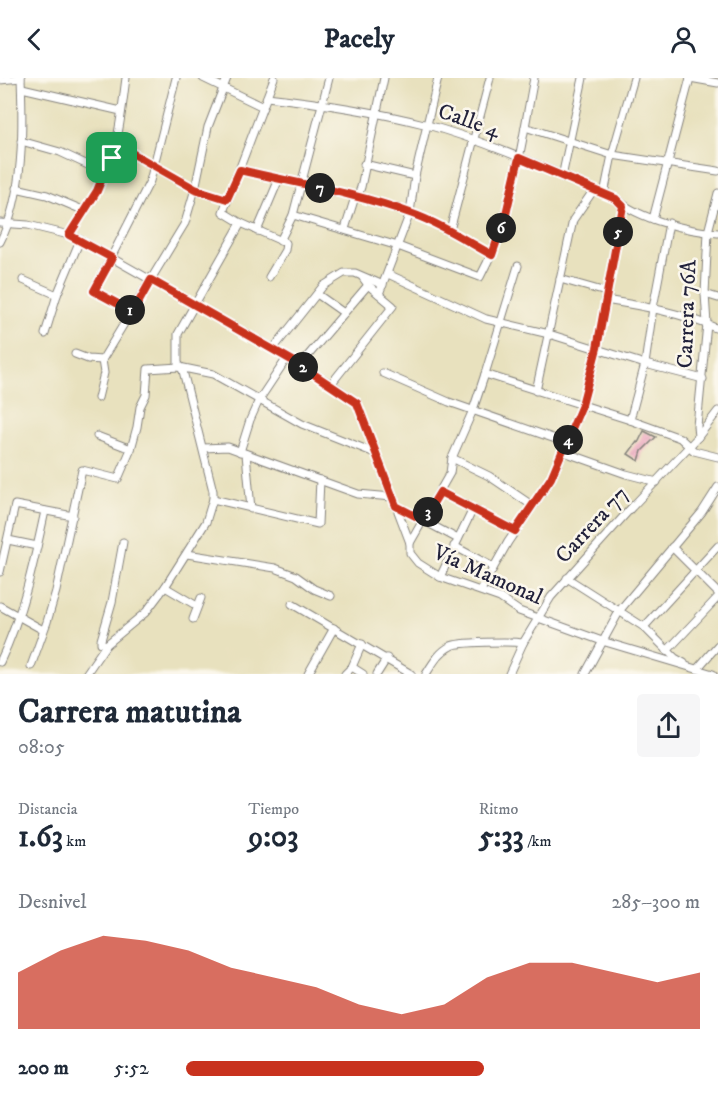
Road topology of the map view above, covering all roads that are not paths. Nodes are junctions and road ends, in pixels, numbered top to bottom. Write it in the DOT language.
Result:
graph roads {
  1 [pos="21,78"];
  2 [pos="126,78"];
  3 [pos="176,78"];
  4 [pos="203,78"];
  5 [pos="227,78"];
  6 [pos="274,78"];
  7 [pos="329,78"];
  8 [pos="384,78"];
  9 [pos="438,78"];
  10 [pos="490,78"];
  11 [pos="534,78"];
  12 [pos="583,78"];
  13 [pos="634,78"];
  14 [pos="690,78"];
  15 [pos="0,80"];
  16 [pos="718,83"];
  17 [pos="22,88"];
  18 [pos="223,88"];
  19 [pos="267,96"];
  20 [pos="323,103"];
  21 [pos="263,107"];
  22 [pos="121,111"];
  23 [pos="376,113"];
  24 [pos="426,125"];
  25 [pos="525,127"];
  26 [pos="21,141"];
  27 [pos="570,141"];
  28 [pos="474,142"];
  29 [pos="116,144"];
  30 [pos="612,155"];
  31 [pos="519,158"];
  32 [pos="668,163"];
  33 [pos="364,164"];
  34 [pos="154,165"];
  35 [pos="240,170"];
  36 [pos="718,171"];
  37 [pos="105,172"];
  38 [pos="415,176"];
  39 [pos="562,177"];
  40 [pos="279,179"];
  41 [pos="303,183"];
  42 [pos="16,188"];
  43 [pos="195,189"];
  44 [pos="593,191"];
  45 [pos="718,193"];
  46 [pos="604,194"];
  47 [pos="355,198"];
  48 [pos="227,199"];
  49 [pos="623,206"];
  50 [pos="85,211"];
  51 [pos="410,213"];
  52 [pos="293,215"];
  53 [pos="653,219"];
  54 [pos="0,223"];
  55 [pos="241,223"];
  56 [pos="669,223"];
  57 [pos="9,224"];
  58 [pos="345,229"];
  59 [pos="450,230"];
  60 [pos="257,231"];
  61 [pos="708,232"];
  62 [pos="718,233"];
  63 [pos="69,235"];
  64 [pos="80,240"];
  65 [pos="280,241"];
  66 [pos="0,242"];
  67 [pos="398,246"];
  68 [pos="492,255"];
  69 [pos="112,258"];
  70 [pos="518,266"];
  71 [pos="388,274"];
  72 [pos="361,275"];
  73 [pos="269,278"];
  74 [pos="560,279"];
  75 [pos="23,280"];
  76 [pos="151,280"];
  77 [pos="368,285"];
  78 [pos="383,285"];
  79 [pos="317,294"];
  80 [pos="379,294"];
  81 [pos="705,294"];
  82 [pos="57,296"];
  83 [pos="606,296"];
  84 [pos="718,298"];
  85 [pos="195,304"];
  86 [pos="652,308"];
  87 [pos="133,312"];
  88 [pos="344,313"];
  89 [pos="501,322"];
  90 [pos="708,324"];
  91 [pos="718,329"];
  92 [pos="45,334"];
  93 [pos="549,334"];
  94 [pos="597,348"];
  95 [pos="273,349"];
  96 [pos="75,354"];
  97 [pos="287,358"];
  98 [pos="102,360"];
  99 [pos="645,364"];
  100 [pos="300,365"];
  101 [pos="179,367"];
  102 [pos="383,373"];
  103 [pos="485,374"];
  104 [pos="703,379"];
  105 [pos="331,384"];
  106 [pos="536,390"];
  107 [pos="98,398"];
  108 [pos="259,400"];
  109 [pos="582,405"];
  110 [pos="473,410"];
  111 [pos="718,411"];
  112 [pos="630,420"];
  113 [pos="97,436"];
  114 [pos="698,437"];
  115 [pos="567,443"];
  116 [pos="131,448"];
  117 [pos="203,448"];
  118 [pos="688,448"];
  119 [pos="564,452"];
  120 [pos="243,453"];
  121 [pos="375,453"];
  122 [pos="718,457"];
  123 [pos="452,458"];
  124 [pos="320,480"];
  125 [pos="657,482"];
  126 [pos="718,487"];
  127 [pos="440,492"];
  128 [pos="392,497"];
  129 [pos="213,499"];
  130 [pos="714,501"];
  131 [pos="396,506"];
  132 [pos="533,506"];
  133 [pos="251,509"];
  134 [pos="473,509"];
  135 [pos="45,511"];
  136 [pos="73,516"];
  137 [pos="423,520"];
  138 [pos="515,531"];
  139 [pos="8,540"];
  140 [pos="123,542"];
  141 [pos="410,543"];
  142 [pos="456,543"];
  143 [pos="37,546"];
  144 [pos="718,546"];
  145 [pos="672,548"];
  146 [pos="187,554"];
  147 [pos="493,567"];
  148 [pos="696,571"];
  149 [pos="0,572"];
  150 [pos="440,577"];
  151 [pos="567,578"];
  152 [pos="165,587"];
  153 [pos="481,590"];
  154 [pos="718,595"];
  155 [pos="331,597"];
  156 [pos="201,598"];
  157 [pos="292,604"];
  158 [pos="0,606"];
  159 [pos="196,606"];
  160 [pos="620,610"];
  161 [pos="18,615"];
  162 [pos="537,617"];
  163 [pos="193,619"];
  164 [pos="644,627"];
  165 [pos="334,628"];
  166 [pos="44,630"];
  167 [pos="602,641"];
  168 [pos="523,642"];
  169 [pos="363,644"];
  170 [pos="106,645"];
  171 [pos="718,645"];
  172 [pos="667,651"];
  173 [pos="387,658"];
  174 [pos="0,662"];
  175 [pos="31,666"];
  176 [pos="352,667"];
  177 [pos="698,669"];
  178 [pos="86,674"];
  179 [pos="308,674"];
  180 [pos="345,674"];
  181 [pos="363,674"];
  182 [pos="377,674"];
  183 [pos="411,674"];
  184 [pos="426,674"];
  185 [pos="509,674"];
  186 [pos="585,674"];
  187 [pos="713,674"];
  1 -- 15 [label="street"];
  1 -- 17 [label="street"];
  2 -- 22 [label="street"];
  3 -- 34 [label="street"];
  4 -- 18 [label="street"];
  5 -- 18 [label="street"];
  6 -- 19 [label="street"];
  7 -- 20 [label="street"];
  8 -- 23 [label="street"];
  9 -- 24 [label="street"];
  10 -- 28 [label="street"];
  11 -- 25 [label="street"];
  12 -- 27 [label="street"];
  13 -- 30 [label="street"];
  14 -- 16 [label="street"];
  14 -- 32 [label="street"];
  17 -- 22 [label="street"];
  17 -- 26 [label="street"];
  18 -- 21 [label="street"];
  18 -- 43 [label="street"];
  19 -- 20 [label="street, Calle 4"];
  19 -- 21 [label="street"];
  20 -- 23 [label="street, Calle 4"];
  20 -- 41 [label="street"];
  21 -- 35 [label="street"];
  22 -- 29 [label="street"];
  23 -- 24 [label="street, Calle 4"];
  23 -- 33 [label="street"];
  24 -- 28 [label="street, Calle 4"];
  24 -- 38 [label="street"];
  25 -- 27 [label="street"];
  25 -- 31 [label="street"];
  26 -- 37 [label="street"];
  26 -- 42 [label="street"];
  27 -- 30 [label="street"];
  27 -- 39 [label="street"];
  28 -- 31 [label="street, Calle 4"];
  28 -- 59 [label="street"];
  29 -- 34 [label="street"];
  29 -- 37 [label="street"];
  30 -- 32 [label="street"];
  30 -- 46 [label="street"];
  31 -- 39 [label="street, Calle 4"];
  31 -- 68 [label="street"];
  32 -- 36 [label="street"];
  32 -- 53 [label="street"];
  33 -- 38 [label="street"];
  33 -- 47 [label="street"];
  34 -- 43 [label="street"];
  34 -- 69 [label="street"];
  35 -- 40 [label="street"];
  35 -- 48 [label="street"];
  37 -- 50 [label="street"];
  38 -- 51 [label="street"];
  39 -- 44 [label="street, Calle 4"];
  40 -- 41 [label="street"];
  40 -- 60 [label="street"];
  41 -- 47 [label="street"];
  41 -- 52 [label="street"];
  42 -- 50 [label="street"];
  42 -- 57 [label="street"];
  43 -- 48 [label="street"];
  43 -- 76 [label="street"];
  44 -- 46 [label="street, Calle 4"];
  44 -- 74 [label="street"];
  45 -- 61 [label="street, Carrera 76A"];
  46 -- 49 [label="street, Calle 4"];
  47 -- 51 [label="street"];
  47 -- 58 [label="street"];
  48 -- 55 [label="street"];
  49 -- 53 [label="street, Calle 4"];
  49 -- 83 [label="street"];
  50 -- 63 [label="street"];
  51 -- 59 [label="street"];
  51 -- 67 [label="street"];
  52 -- 58 [label="street"];
  52 -- 65 [label="street"];
  53 -- 56 [label="street, Calle 4"];
  54 -- 57 [label="street, Vía Mamonal"];
  55 -- 60 [label="street"];
  55 -- 85 [label="street"];
  56 -- 61 [label="street, Calle 4"];
  56 -- 86 [label="street"];
  57 -- 63 [label="street, Vía Mamonal"];
  57 -- 66 [label="street"];
  58 -- 67 [label="street"];
  59 -- 68 [label="street"];
  60 -- 65 [label="street"];
  61 -- 62 [label="street, Calle 4"];
  61 -- 81 [label="street, Carrera 76A"];
  63 -- 64 [label="street, Vía Mamonal"];
  64 -- 69 [label="street, Vía Mamonal"];
  64 -- 82 [label="street"];
  65 -- 73 [label="street"];
  67 -- 68 [label="street"];
  67 -- 71 [label="street"];
  69 -- 76 [label="street, Vía Mamonal"];
  69 -- 87 [label="street"];
  70 -- 89 [label="street"];
  71 -- 78 [label="street"];
  71 -- 89 [label="street"];
  72 -- 77 [label="street"];
  72 -- 78 [label="street"];
  72 -- 79 [label="street"];
  74 -- 83 [label="street"];
  74 -- 93 [label="street"];
  75 -- 82 [label="street"];
  76 -- 85 [label="street, Vía Mamonal"];
  76 -- 87 [label="street"];
  77 -- 80 [label="street"];
  77 -- 88 [label="street"];
  78 -- 80 [label="street"];
  79 -- 88 [label="street"];
  79 -- 95 [label="street"];
  80 -- 105 [label="street"];
  81 -- 84 [label="street"];
  81 -- 90 [label="street, Carrera 76A"];
  82 -- 92 [label="street"];
  83 -- 86 [label="street"];
  83 -- 94 [label="street"];
  85 -- 95 [label="street, Vía Mamonal"];
  85 -- 101 [label="street"];
  86 -- 90 [label="street"];
  86 -- 99 [label="street"];
  87 -- 98 [label="street"];
  88 -- 100 [label="street"];
  89 -- 93 [label="street"];
  89 -- 103 [label="street"];
  90 -- 91 [label="street"];
  90 -- 104 [label="street, Carrera 76A"];
  93 -- 94 [label="street"];
  93 -- 106 [label="street"];
  94 -- 99 [label="street"];
  94 -- 109 [label="street"];
  95 -- 97 [label="street, Vía Mamonal"];
  96 -- 98 [label="street"];
  97 -- 100 [label="street, Vía Mamonal"];
  97 -- 108 [label="street"];
  98 -- 107 [label="street"];
  99 -- 104 [label="street"];
  99 -- 112 [label="street"];
  100 -- 105 [label="street, Vía Mamonal"];
  101 -- 108 [label="street"];
  101 -- 116 [label="street"];
  101 -- 117 [label="street"];
  102 -- 110 [label="street"];
  103 -- 106 [label="street"];
  103 -- 110 [label="street"];
  104 -- 114 [label="street, Carrera 76A"];
  105 -- 121 [label="street, Vía Mamonal"];
  106 -- 109 [label="street"];
  108 -- 120 [label="street"];
  108 -- 121 [label="street"];
  109 -- 112 [label="street"];
  109 -- 115 [label="street"];
  110 -- 115 [label="street"];
  110 -- 123 [label="street"];
  111 -- 114 [label="street, Carrera 77"];
  112 -- 118 [label="street"];
  113 -- 116 [label="street"];
  114 -- 118 [label="street, Carrera 77"];
  115 -- 119 [label="street"];
  116 -- 136 [label="street"];
  117 -- 120 [label="street"];
  117 -- 129 [label="street"];
  118 -- 122 [label="street"];
  118 -- 125 [label="street, Carrera 77"];
  119 -- 125 [label="street"];
  119 -- 132 [label="street"];
  120 -- 124 [label="street"];
  120 -- 133 [label="street"];
  121 -- 128 [label="street, Vía Mamonal"];
  123 -- 127 [label="street"];
  123 -- 132 [label="street"];
  124 -- 128 [label="street"];
  124 -- 133 [label="street"];
  125 -- 151 [label="street, Carrera 77"];
  126 -- 130 [label="street"];
  127 -- 134 [label="street"];
  127 -- 137 [label="street"];
  128 -- 131 [label="street, Vía Mamonal"];
  129 -- 133 [label="street"];
  129 -- 146 [label="street"];
  130 -- 145 [label="street"];
  131 -- 137 [label="street"];
  131 -- 141 [label="street, Vía Mamonal"];
  132 -- 138 [label="street"];
  134 -- 138 [label="street"];
  134 -- 142 [label="street"];
  135 -- 136 [label="street"];
  135 -- 139 [label="street"];
  135 -- 143 [label="street"];
  136 -- 166 [label="street"];
  137 -- 141 [label="street"];
  137 -- 142 [label="street"];
  138 -- 147 [label="street"];
  139 -- 143 [label="street"];
  139 -- 149 [label="street"];
  140 -- 170 [label="street"];
  141 -- 150 [label="street, Vía Mamonal"];
  142 -- 147 [label="street"];
  142 -- 150 [label="street"];
  143 -- 161 [label="street"];
  144 -- 148 [label="street"];
  145 -- 148 [label="street"];
  145 -- 160 [label="street"];
  146 -- 152 [label="street"];
  146 -- 155 [label="street"];
  147 -- 153 [label="street"];
  148 -- 154 [label="street"];
  148 -- 164 [label="street"];
  150 -- 153 [label="street, Vía Mamonal"];
  151 -- 160 [label="street"];
  151 -- 162 [label="street, Carrera 77"];
  152 -- 159 [label="street"];
  152 -- 170 [label="street"];
  153 -- 162 [label="street, Vía Mamonal"];
  154 -- 172 [label="street"];
  156 -- 159 [label="street"];
  157 -- 165 [label="street"];
  158 -- 161 [label="street"];
  159 -- 163 [label="street"];
  160 -- 164 [label="street"];
  160 -- 167 [label="street"];
  161 -- 166 [label="street"];
  161 -- 174 [label="street"];
  162 -- 167 [label="street, Vía Mamonal"];
  162 -- 168 [label="street, Carrera 77"];
  164 -- 172 [label="street"];
  165 -- 169 [label="street"];
  165 -- 179 [label="street"];
  166 -- 175 [label="street"];
  167 -- 177 [label="street, Vía Mamonal"];
  167 -- 186 [label="street"];
  168 -- 184 [label="street"];
  168 -- 185 [label="street, Carrera 77"];
  169 -- 173 [label="street"];
  169 -- 176 [label="street"];
  170 -- 178 [label="street"];
  171 -- 177 [label="street"];
  172 -- 177 [label="street"];
  173 -- 182 [label="street"];
  173 -- 183 [label="street"];
  176 -- 180 [label="street"];
  176 -- 181 [label="street"];
  177 -- 187 [label="street"];
}
